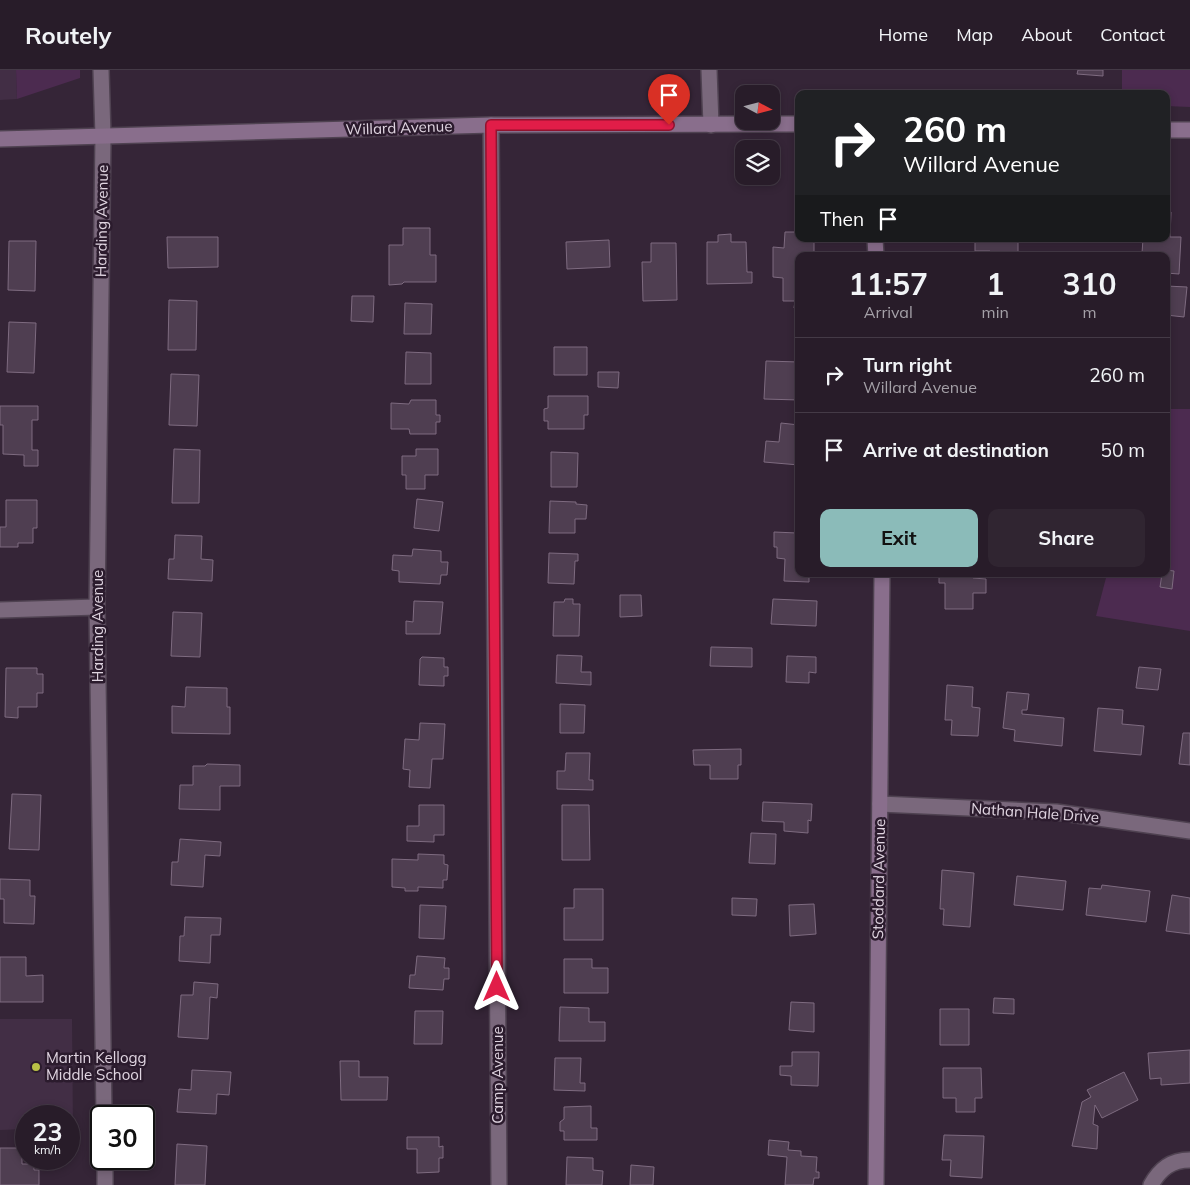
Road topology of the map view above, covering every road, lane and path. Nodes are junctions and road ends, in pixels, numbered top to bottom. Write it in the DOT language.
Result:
graph roads {
  1 [pos="101,70"];
  2 [pos="709,70"];
  3 [pos="795,124"];
  4 [pos="491,125"];
  5 [pos="711,125"];
  6 [pos="1170,130"];
  7 [pos="1190,130"];
  8 [pos="103,136"];
  9 [pos="0,139"];
  10 [pos="882,577"];
  11 [pos="97,607"];
  12 [pos="0,610"];
  13 [pos="880,804"];
  14 [pos="1190,831"];
  15 [pos="104,1105"];
  16 [pos="1190,1160"];
  17 [pos="105,1170"];
  18 [pos="105,1185"];
  19 [pos="499,1185"];
  20 [pos="876,1185"];
  21 [pos="1151,1185"];
  1 -- 8 [label="street, Harding Avenue"];
  2 -- 5 [label="street"];
  3 -- 5 [label="main road, Willard Avenue"];
  4 -- 5 [label="main road, Willard Avenue"];
  4 -- 8 [label="main road, Willard Avenue"];
  4 -- 19 [label="street, Camp Avenue"];
  6 -- 7 [label="main road"];
  8 -- 9 [label="main road, Willard Avenue"];
  8 -- 11 [label="street, Harding Avenue"];
  10 -- 13 [label="main road, Stoddard Avenue"];
  11 -- 12 [label="street"];
  11 -- 15 [label="street, Harding Avenue"];
  13 -- 14 [label="street, Nathan Hale Drive"];
  13 -- 20 [label="main road, Stoddard Avenue"];
  16 -- 21 [label="street"];
  17 -- 18 [label="street"];
}
